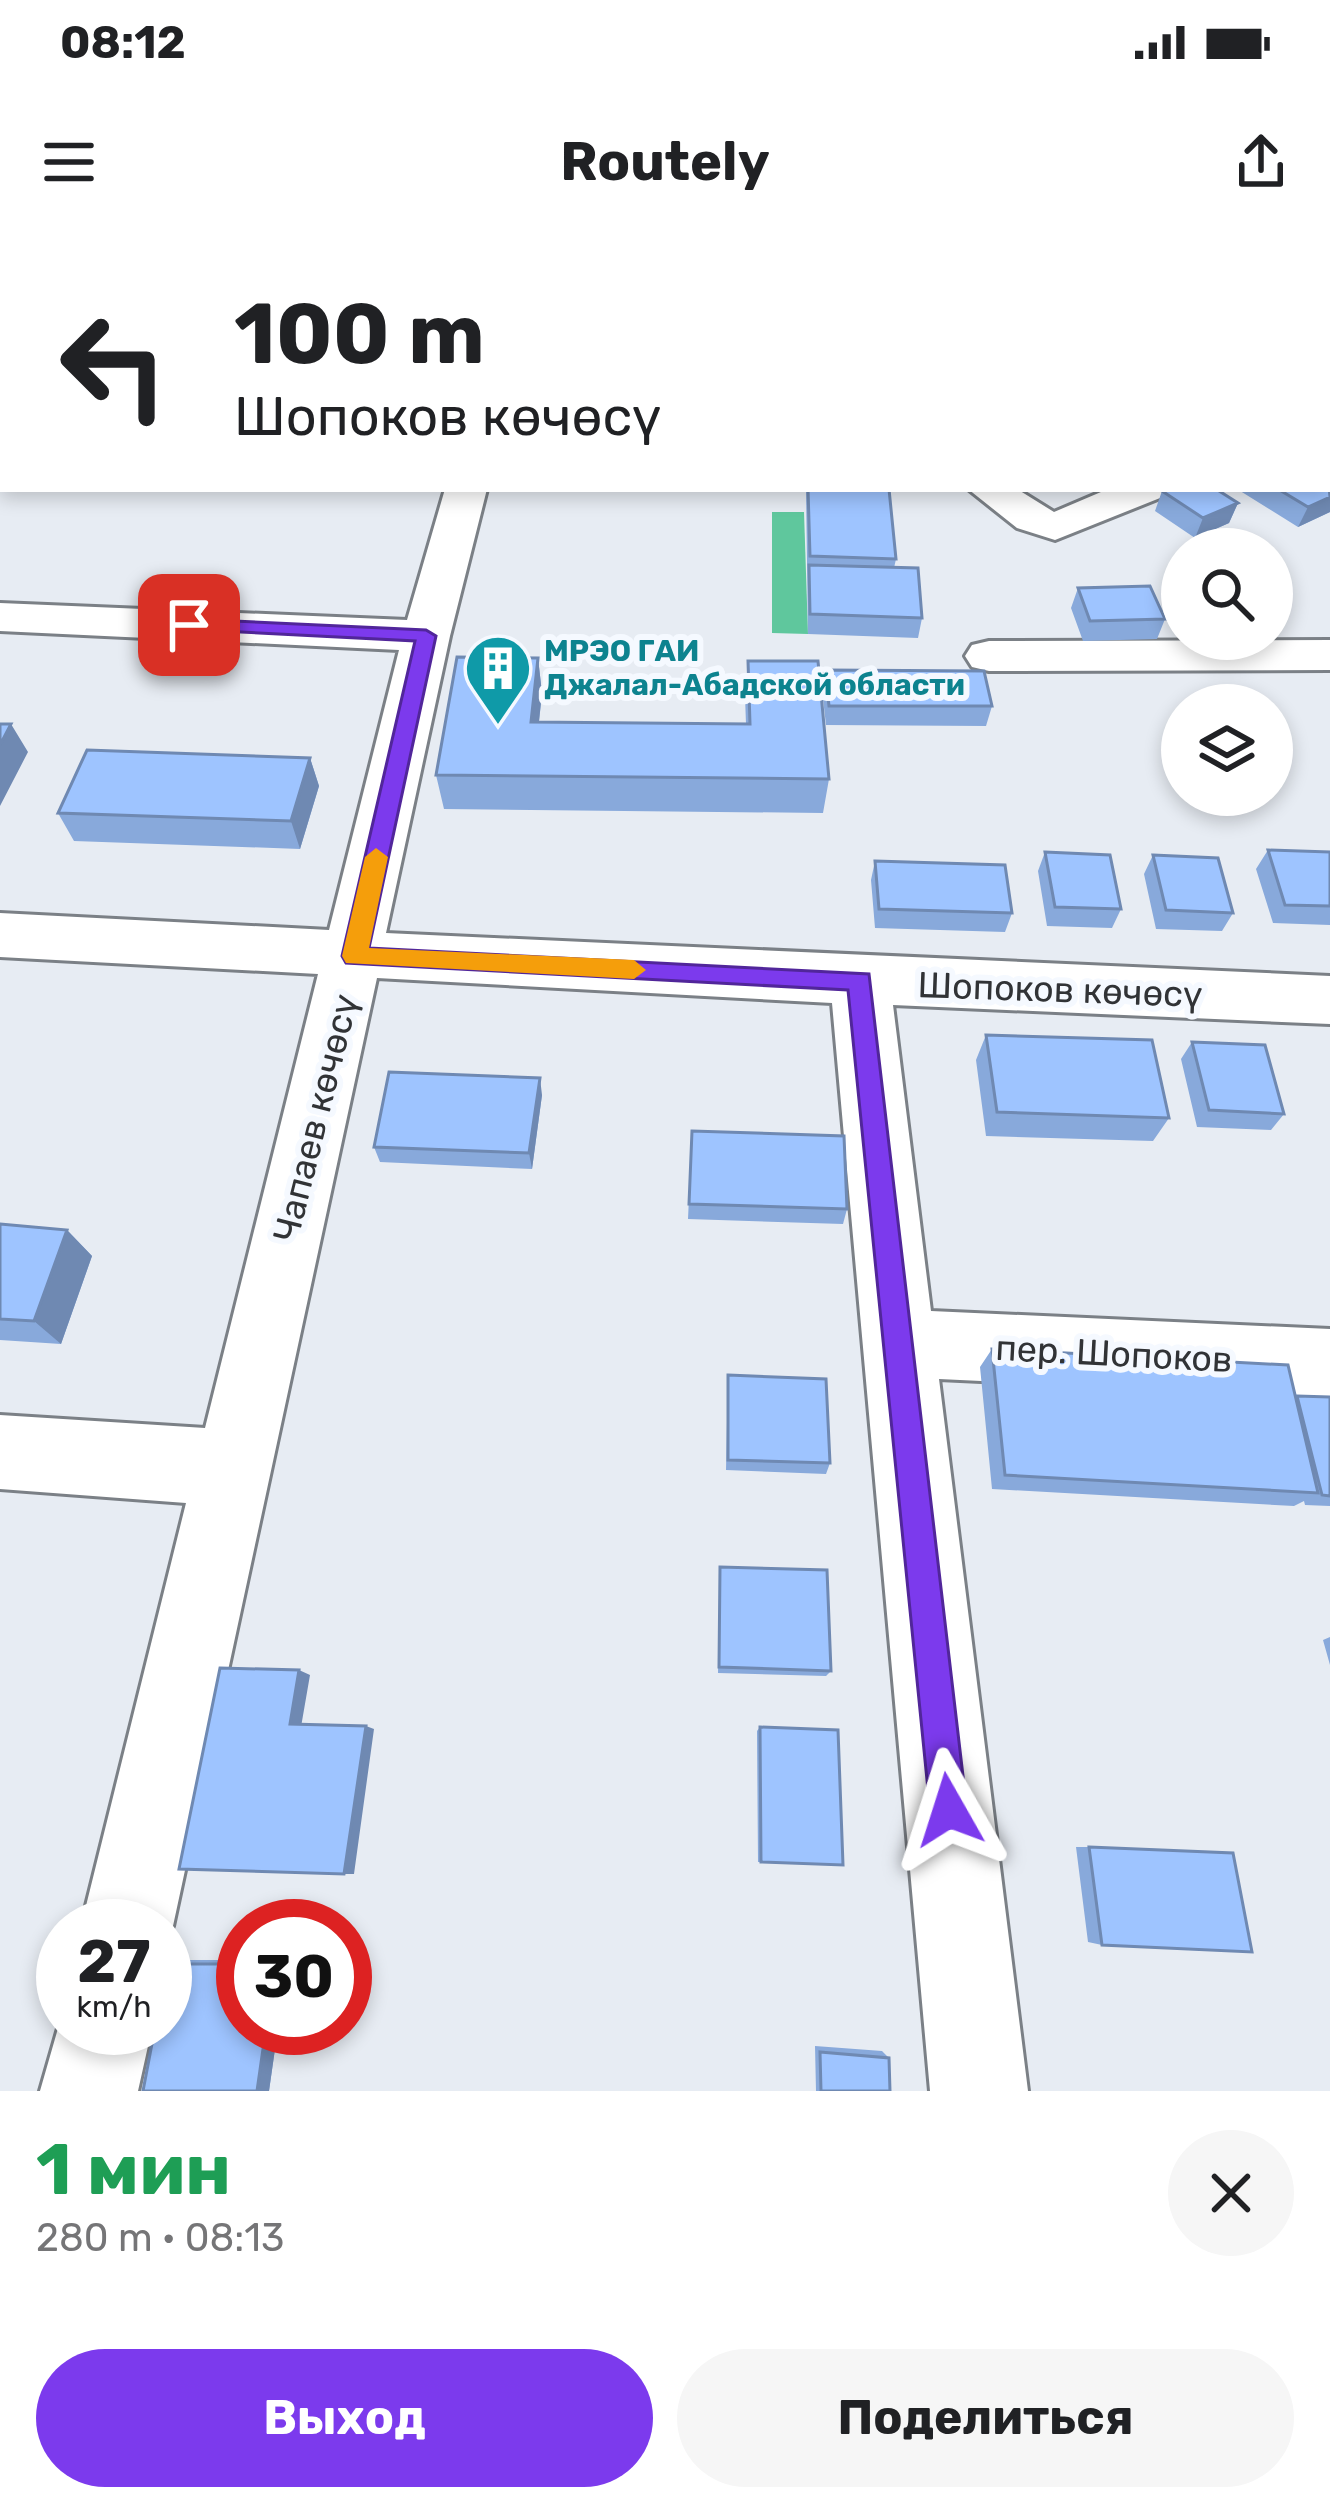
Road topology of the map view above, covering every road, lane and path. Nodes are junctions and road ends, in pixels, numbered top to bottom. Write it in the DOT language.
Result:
graph roads {
  1 [pos="465,492"];
  2 [pos="993,492"];
  3 [pos="1138,492"];
  4 [pos="0,617"];
  5 [pos="426,636"];
  6 [pos="1330,655"];
  7 [pos="989,656"];
  8 [pos="0,935"];
  9 [pos="355,956"];
  10 [pos="860,981"];
  11 [pos="1330,1000"];
  12 [pos="898,1343"];
  13 [pos="1330,1363"];
  14 [pos="0,1452"];
  15 [pos="232,1468"];
  16 [pos="133,1899"];
  17 [pos="98,2055"];
  18 [pos="89,2091"];
  19 [pos="979,2091"];
  1 -- 5 [label="street, Чапаев көчөсү"];
  2 -- 3 [label="street"];
  4 -- 5 [label="street"];
  5 -- 9 [label="street, Чапаев көчөсү"];
  6 -- 7 [label="street"];
  8 -- 9 [label="street, Шопоков көчөсү"];
  9 -- 10 [label="street, Шопоков көчөсү"];
  9 -- 15 [label="street, Чапаев көчөсү"];
  10 -- 11 [label="street, Шопоков көчөсү"];
  10 -- 12 [label="street"];
  12 -- 13 [label="street, пер. Шопоков"];
  12 -- 19 [label="street"];
  14 -- 15 [label="street"];
  15 -- 16 [label="street, Чапаев көчөсү"];
  17 -- 18 [label="street"];
}
